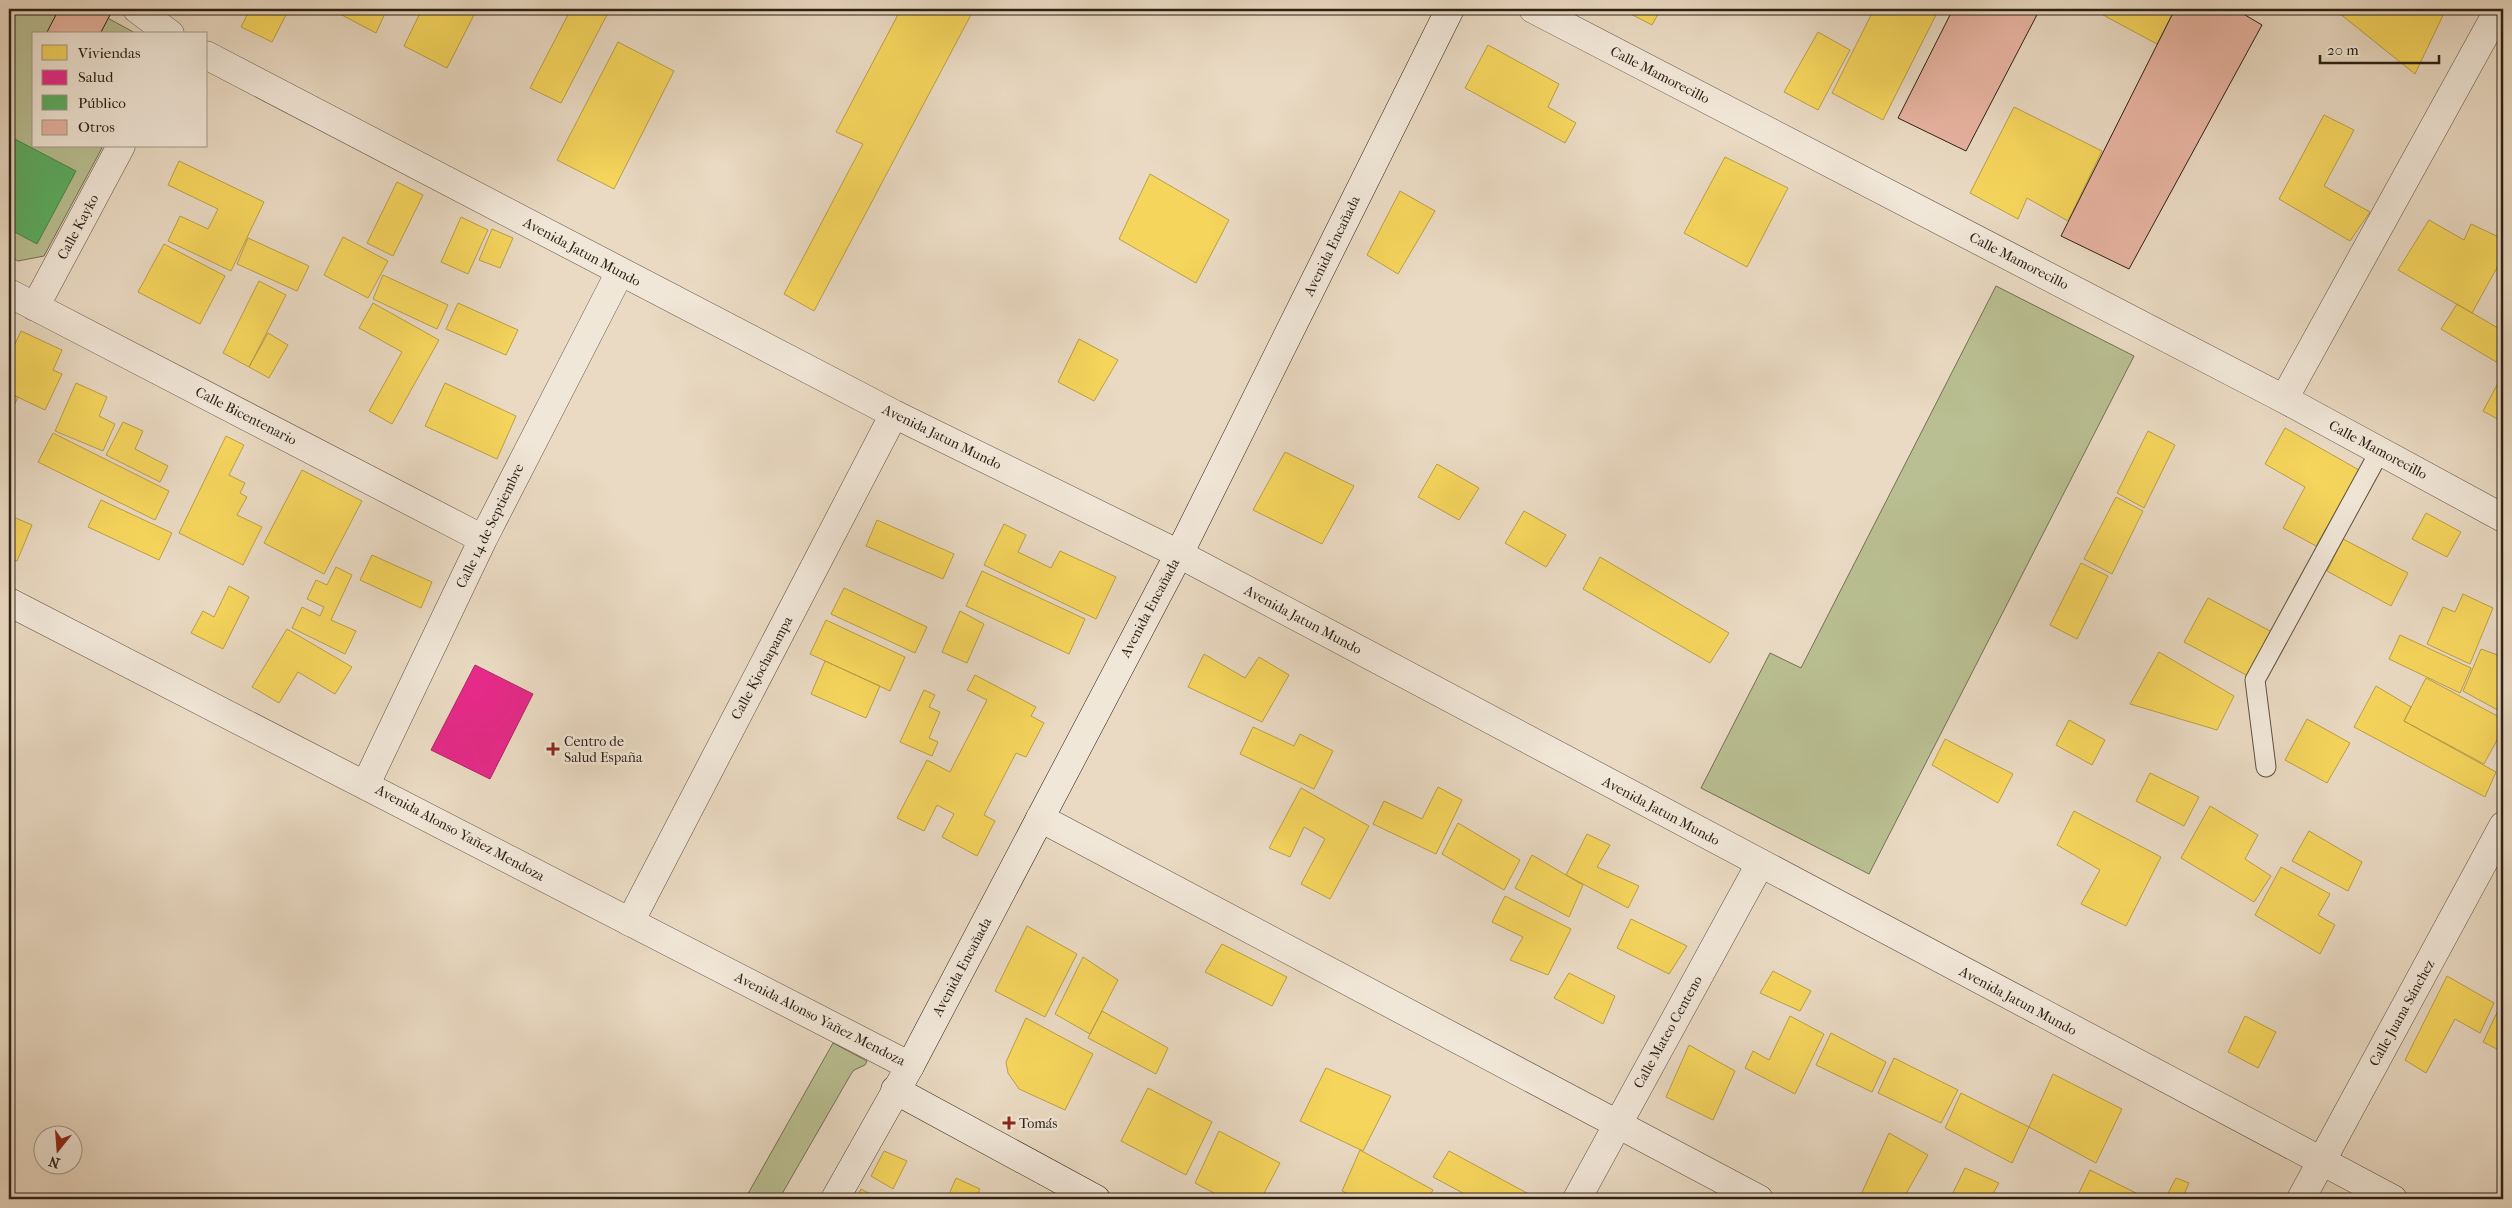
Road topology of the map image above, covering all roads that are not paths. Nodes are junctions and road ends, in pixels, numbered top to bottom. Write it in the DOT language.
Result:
graph roads {
  1 [pos="137,9"];
  2 [pos="1450,9"];
  3 [pos="1533,9"];
  4 [pos="2499,9"];
  5 [pos="167,32"];
  6 [pos="208,56"];
  7 [pos="120,148"];
  8 [pos="620,272"];
  9 [pos="9,294"];
  10 [pos="35,307"];
  11 [pos="2284,399"];
  12 [pos="894,414"];
  13 [pos="2380,451"];
  14 [pos="2503,518"];
  15 [pos="483,539"];
  16 [pos="1179,554"];
  17 [pos="9,602"];
  18 [pos="2266,767"];
  19 [pos="366,784"];
  20 [pos="1040,818"];
  21 [pos="2503,826"];
  22 [pos="1760,864"];
  23 [pos="630,922"];
  24 [pos="910,1066"];
  25 [pos="895,1090"];
  26 [pos="1618,1125"];
  27 [pos="2321,1161"];
  28 [pos="835,1199"];
  29 [pos="1096,1199"];
  30 [pos="1577,1199"];
  31 [pos="1758,1199"];
  32 [pos="2301,1199"];
  33 [pos="2393,1199"];
  1 -- 5 [label="street"];
  2 -- 16 [label="street, Avenida Encañada"];
  3 -- 11 [label="street, Calle Mamorecillo"];
  4 -- 11 [label="street"];
  6 -- 8 [label="street, Avenida Jatun Mundo"];
  7 -- 10 [label="street, Calle Kayko"];
  8 -- 12 [label="street, Avenida Jatun Mundo"];
  8 -- 15 [label="street, Calle 14 de Septiembre"];
  9 -- 10 [label="street, Calle Bicentenario"];
  10 -- 15 [label="street, Calle Bicentenario"];
  11 -- 13 [label="street, Calle Mamorecillo"];
  12 -- 16 [label="street, Avenida Jatun Mundo"];
  12 -- 23 [label="street, Calle Kjochapampa"];
  13 -- 14 [label="street, Calle Mamorecillo"];
  13 -- 18 [label="lane"];
  15 -- 19 [label="street, Calle 14 de Septiembre"];
  16 -- 20 [label="street, Avenida Encañada"];
  16 -- 22 [label="street, Avenida Jatun Mundo"];
  17 -- 19 [label="street, Avenida Alonso Yañez Mendoza"];
  19 -- 23 [label="street, Avenida Alonso Yañez Mendoza"];
  20 -- 24 [label="street, Avenida Encañada"];
  20 -- 26 [label="street"];
  21 -- 27 [label="street, Calle Juana Sánchez"];
  22 -- 26 [label="street, Calle Mateo Centeno"];
  22 -- 27 [label="street, Avenida Jatun Mundo"];
  23 -- 24 [label="street, Avenida Alonso Yañez Mendoza"];
  24 -- 25 [label="street, Avenida Encañada"];
  25 -- 28 [label="street, Avenida Encañada"];
  25 -- 29 [label="street"];
  26 -- 30 [label="street, Calle Mateo Centeno"];
  26 -- 31 [label="street"];
  27 -- 32 [label="street, Calle Juana Sánchez"];
  27 -- 33 [label="street, Avenida Jatun Mundo"];
}
